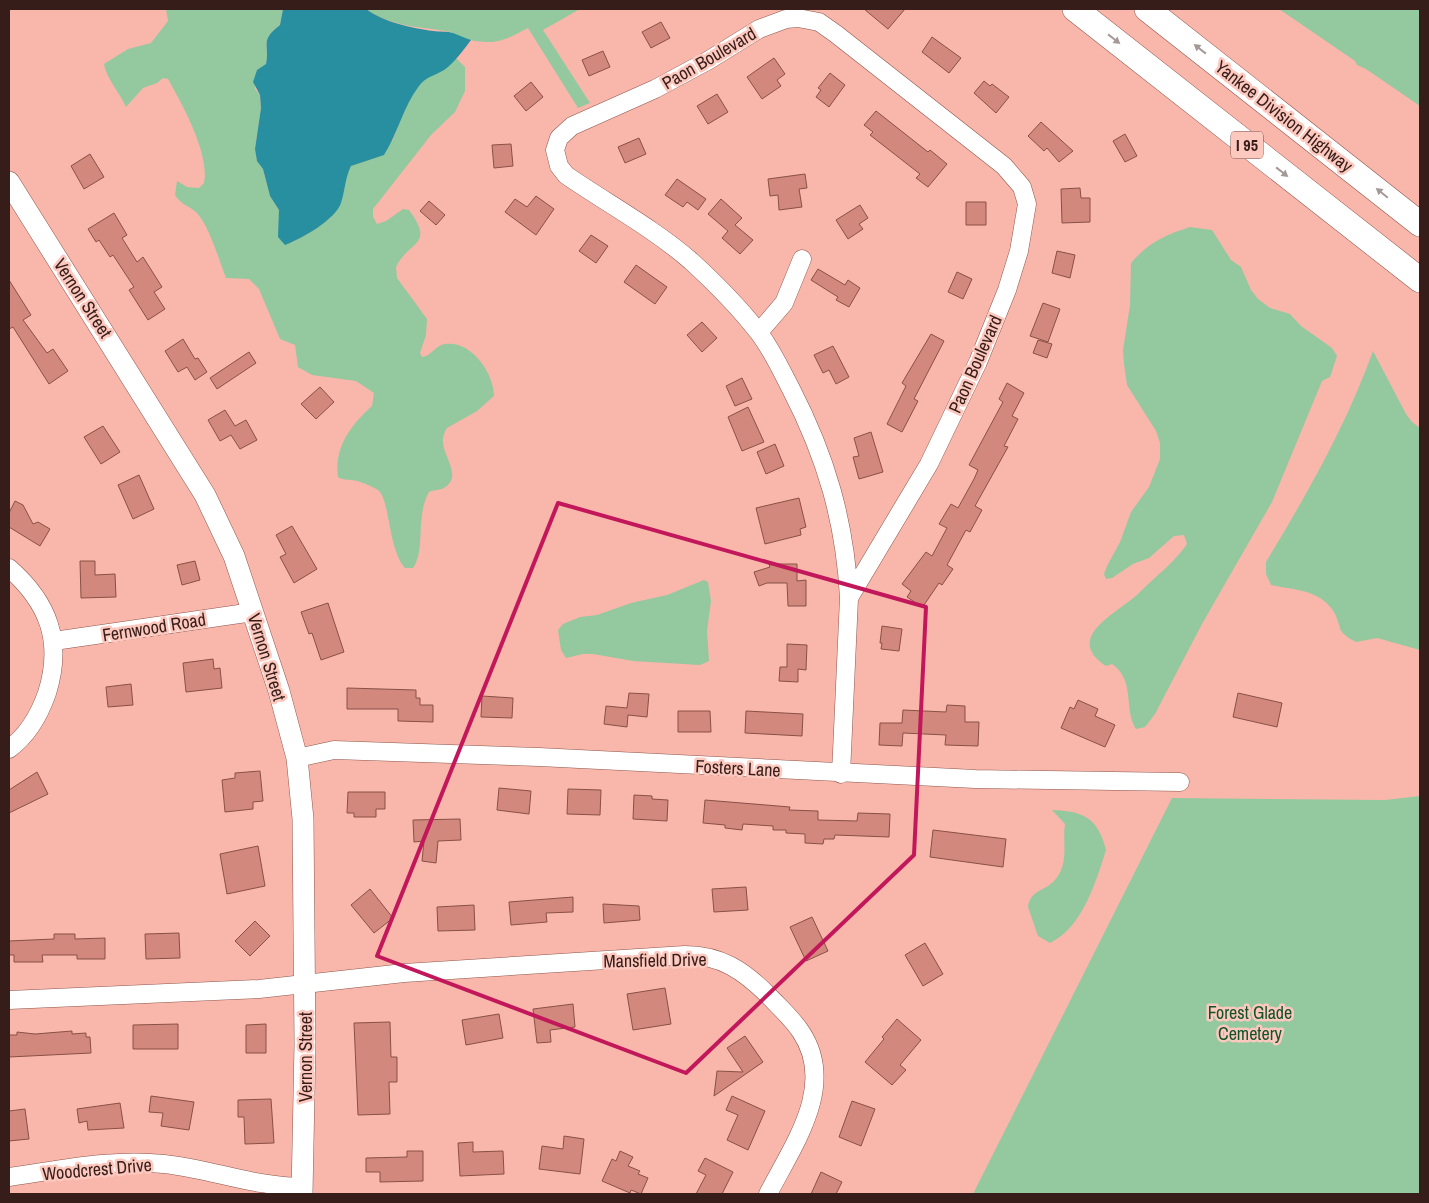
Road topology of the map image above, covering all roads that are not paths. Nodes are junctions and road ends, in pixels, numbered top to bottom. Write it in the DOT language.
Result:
graph roads {
  1 [pos="1075,9"];
  2 [pos="1147,9"];
  3 [pos="9,182"];
  4 [pos="1420,224"];
  5 [pos="802,260"];
  6 [pos="1420,280"];
  7 [pos="759,332"];
  8 [pos="9,568"];
  9 [pos="849,598"];
  10 [pos="253,612"];
  11 [pos="54,641"];
  12 [pos="9,749"];
  13 [pos="297,758"];
  14 [pos="841,774"];
  15 [pos="1180,782"];
  16 [pos="305,985"];
  17 [pos="9,1000"];
  18 [pos="9,1177"];
  19 [pos="302,1191"];
  20 [pos="768,1194"];
  1 -- 6 [label="highway, I 95, one-way"];
  4 -- 2 [label="highway, Yankee Division Highway / I 95, one-way"];
  3 -- 10 [label="main road, Vernon Street"];
  5 -- 7 [label="street"];
  7 -- 9 [label="street, Paon Boulevard"];
  7 -- 9 [label="street, Paon Boulevard"];
  8 -- 11 [label="street"];
  9 -- 14 [label="street, Paon Boulevard"];
  10 -- 11 [label="street, Fernwood Road"];
  10 -- 13 [label="main road, Vernon Street"];
  11 -- 12 [label="street"];
  13 -- 14 [label="street, Fosters Lane"];
  13 -- 16 [label="main road, Vernon Street"];
  14 -- 15 [label="street, Fosters Lane"];
  16 -- 17 [label="street"];
  16 -- 19 [label="main road, Vernon Street"];
  16 -- 20 [label="street, Mansfield Drive"];
  18 -- 19 [label="street, Woodcrest Drive"];
}
